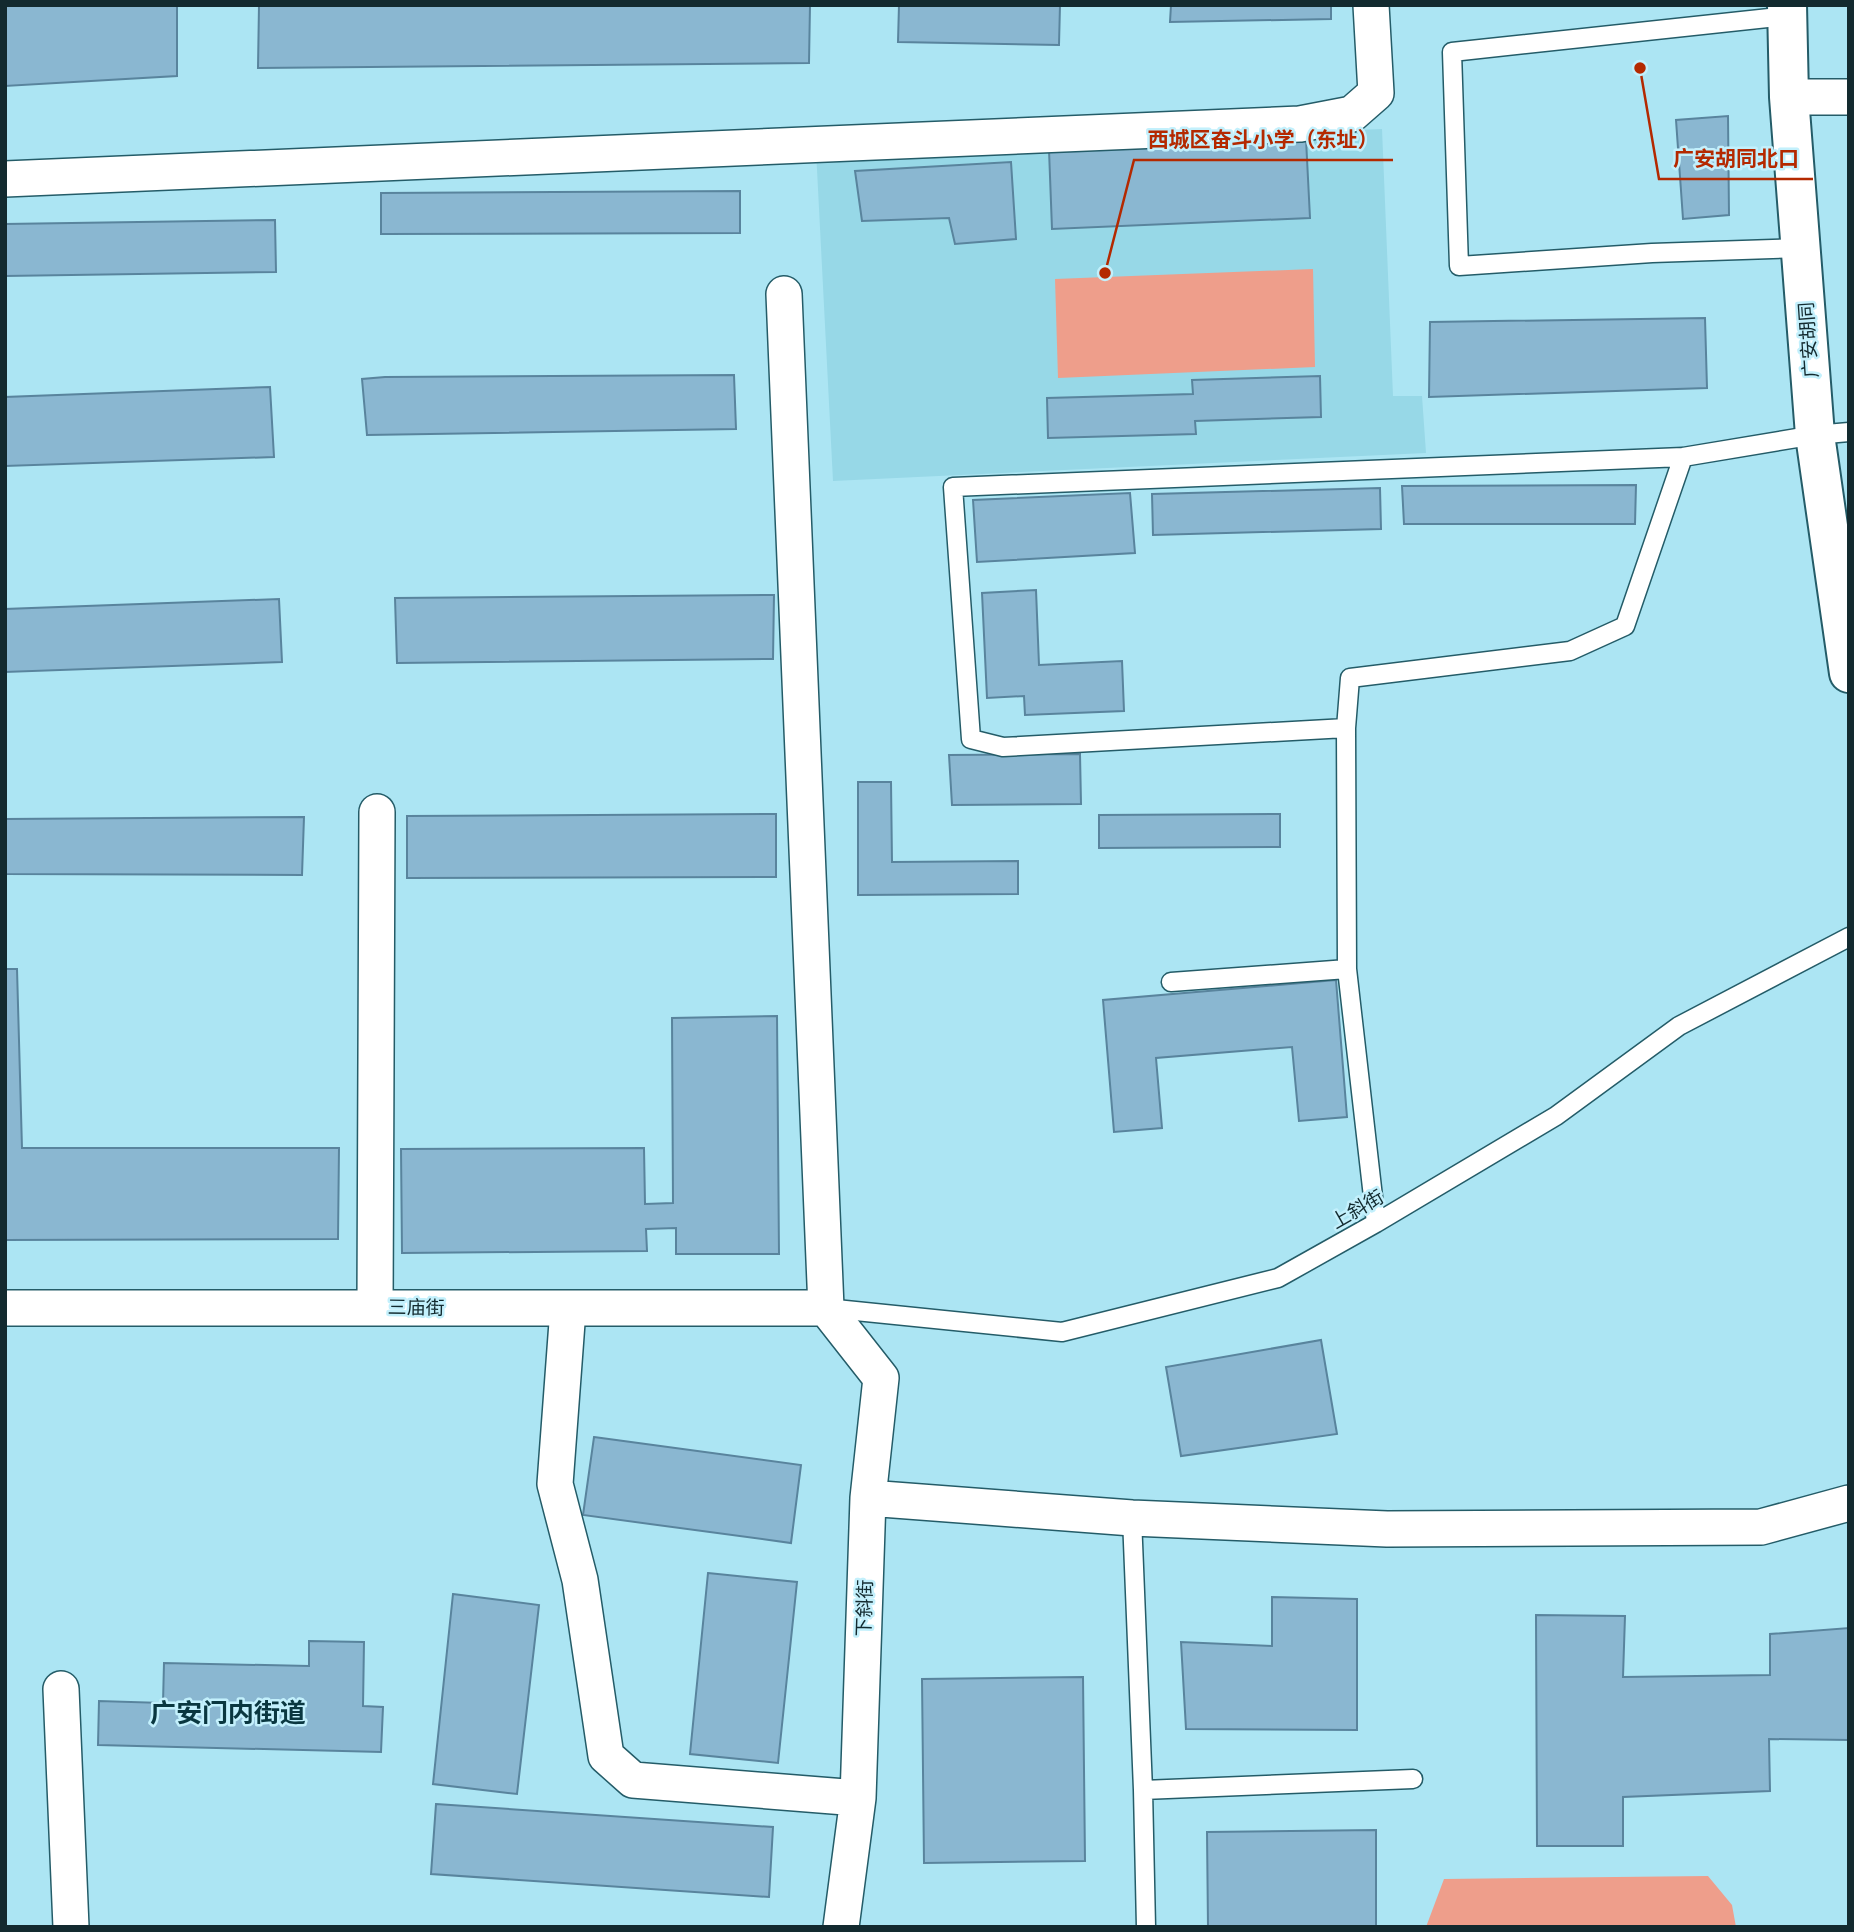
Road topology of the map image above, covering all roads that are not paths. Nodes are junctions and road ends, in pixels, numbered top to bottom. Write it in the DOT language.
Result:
graph roads {
  1 [pos="1371,5"];
  2 [pos="1787,11"];
  3 [pos="1789,97"];
  4 [pos="1849,97"];
  5 [pos="5,179"];
  6 [pos="1800,248"];
  7 [pos="784,294"];
  8 [pos="1832,433"];
  9 [pos="1683,457"];
  10 [pos="1849,673"];
  11 [pos="1346,728"];
  12 [pos="376,812"];
  13 [pos="1849,937"];
  14 [pos="1347,970"];
  15 [pos="1171,982"];
  16 [pos="1376,1223"];
  17 [pos="374,1307"];
  18 [pos="5,1308"];
  19 [pos="826,1308"];
  20 [pos="568,1309"];
  21 [pos="868,1498"];
  22 [pos="1849,1503"];
  23 [pos="1132,1518"];
  24 [pos="61,1689"];
  25 [pos="1413,1779"];
  26 [pos="1143,1790"];
  27 [pos="858,1798"];
  28 [pos="71,1927"];
  29 [pos="841,1927"];
  30 [pos="1146,1927"];
  1 -- 5 [label="street"];
  2 -- 3 [label="street, 广安胡同"];
  2 -- 6 [label="lane"];
  3 -- 4 [label="street"];
  3 -- 6 [label="street, 广安胡同"];
  6 -- 8 [label="street, 广安胡同"];
  7 -- 19 [label="street"];
  8 -- 9 [label="lane"];
  8 -- 10 [label="street, 广安胡同"];
  9 -- 11 [label="lane"];
  9 -- 11 [label="lane"];
  11 -- 14 [label="lane"];
  12 -- 17 [label="street"];
  13 -- 16 [label="lane, 上斜街"];
  14 -- 15 [label="lane"];
  14 -- 16 [label="lane"];
  16 -- 19 [label="lane, 上斜街"];
  17 -- 18 [label="street, 三庙街"];
  17 -- 20 [label="street, 三庙街"];
  19 -- 20 [label="street, 三庙街"];
  19 -- 21 [label="street, 下斜街"];
  20 -- 27 [label="street"];
  21 -- 23 [label="street"];
  21 -- 27 [label="street, 下斜街"];
  22 -- 23 [label="street"];
  23 -- 26 [label="lane"];
  24 -- 28 [label="street"];
  25 -- 26 [label="lane"];
  26 -- 30 [label="lane"];
  27 -- 29 [label="street, 下斜街"];
}
